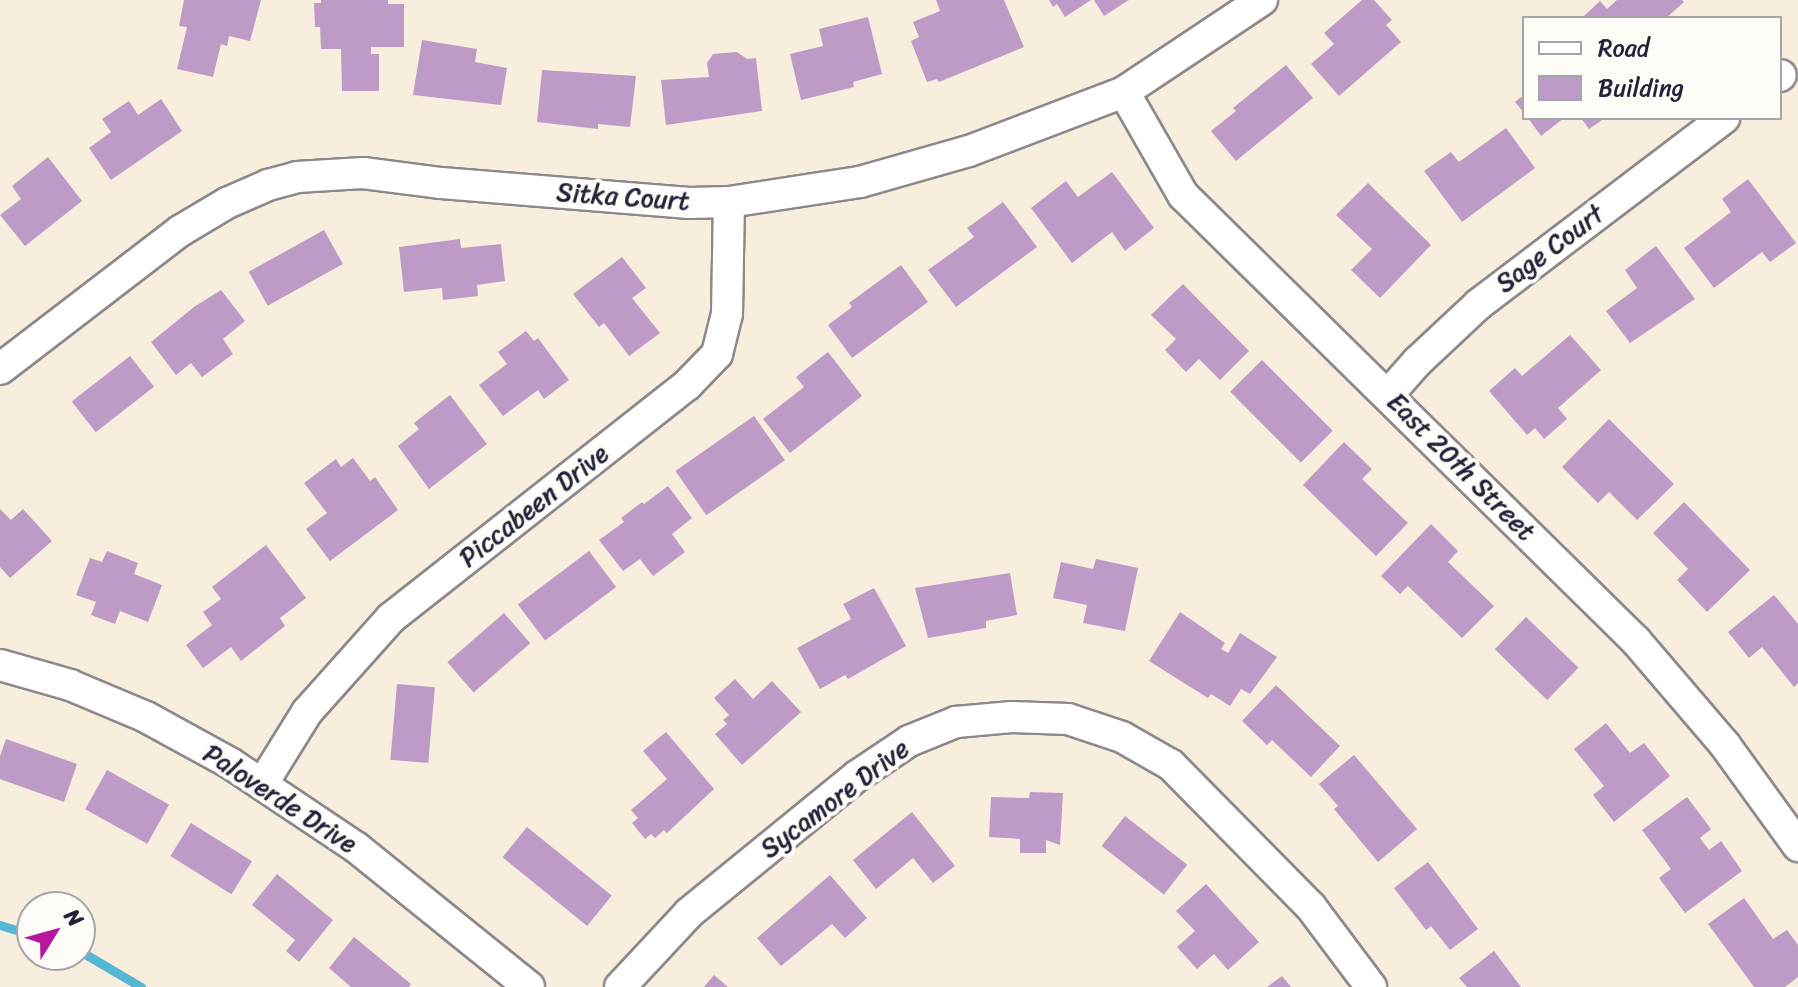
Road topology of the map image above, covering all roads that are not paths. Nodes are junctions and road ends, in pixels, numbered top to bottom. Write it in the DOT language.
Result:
graph roads {
  1 [pos="1262,0"];
  2 [pos="1124,92"];
  3 [pos="1721,120"];
  4 [pos="729,202"];
  5 [pos="0,369"];
  6 [pos="1388,395"];
  7 [pos="0,665"];
  8 [pos="263,783"];
  9 [pos="1798,846"];
  10 [pos="529,987"];
  11 [pos="620,987"];
  12 [pos="1371,987"];
  1 -- 2 [label="street, Sitka Court"];
  2 -- 4 [label="street, Sitka Court"];
  2 -- 6 [label="street, East 20th Street"];
  3 -- 6 [label="street, Sage Court"];
  4 -- 5 [label="street, Sitka Court"];
  4 -- 8 [label="street, Piccabeen Drive"];
  6 -- 9 [label="street, East 20th Street"];
  7 -- 8 [label="street, Paloverde Drive"];
  8 -- 10 [label="street, Paloverde Drive"];
  11 -- 12 [label="street, Sycamore Drive"];
}
